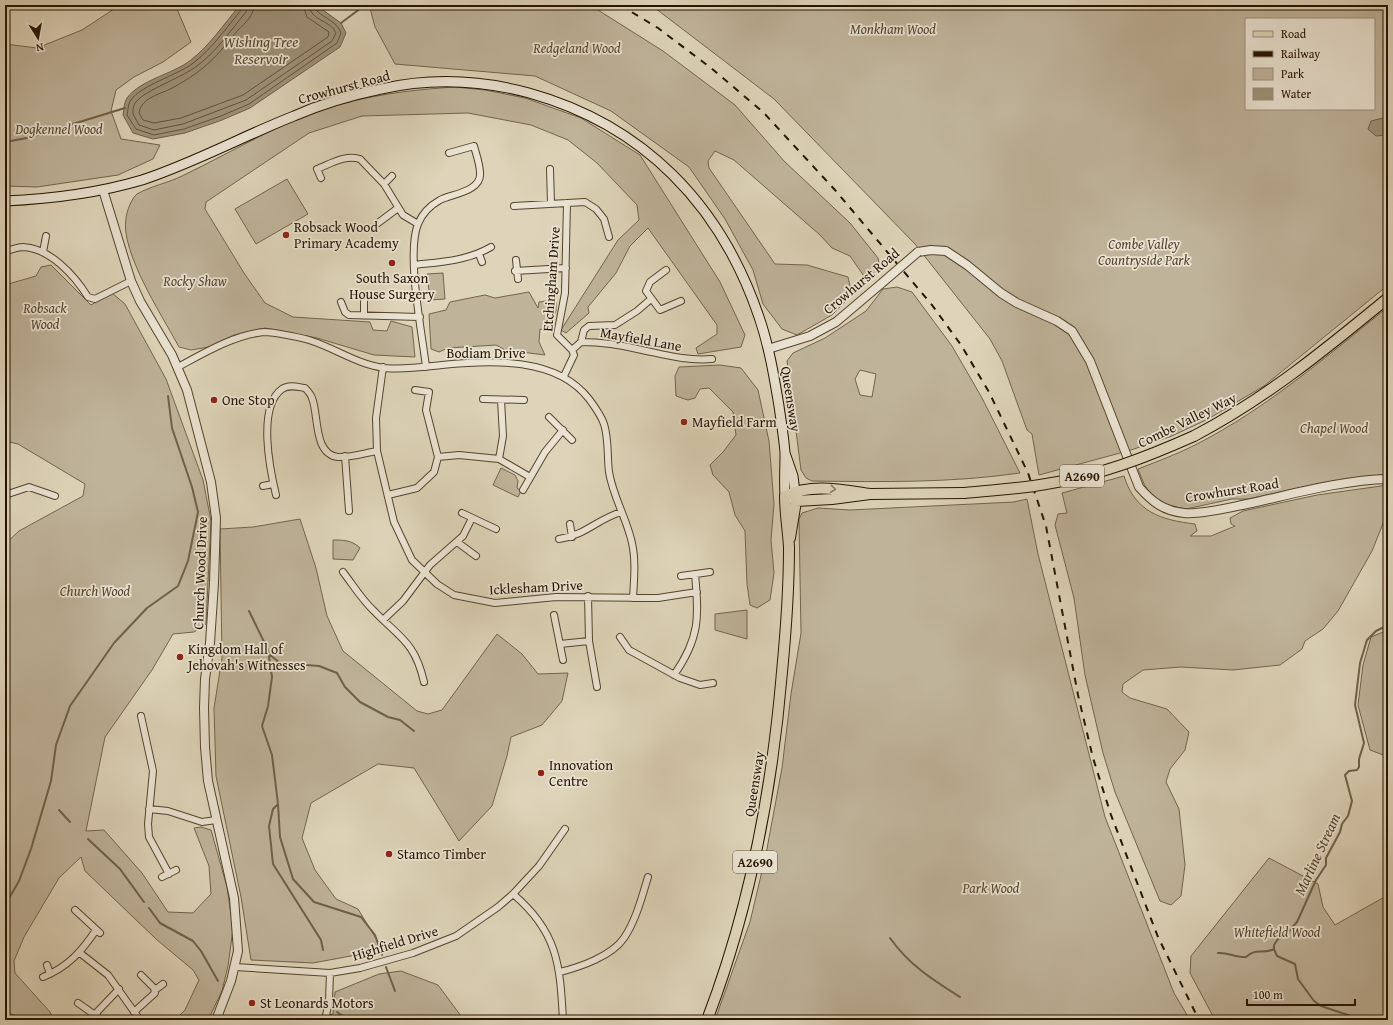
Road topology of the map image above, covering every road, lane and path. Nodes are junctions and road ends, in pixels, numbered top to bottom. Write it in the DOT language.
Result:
graph roads {
  1 [pos="449,153"];
  2 [pos="550,169"];
  3 [pos="392,176"];
  4 [pos="320,178"];
  5 [pos="384,184"];
  6 [pos="103,190"];
  7 [pos="5,201"];
  8 [pos="567,203"];
  9 [pos="551,204"];
  10 [pos="514,206"];
  11 [pos="398,208"];
  12 [pos="378,223"];
  13 [pos="418,224"];
  14 [pos="46,236"];
  15 [pos="609,237"];
  16 [pos="490,247"];
  17 [pos="5,251"];
  18 [pos="43,252"];
  19 [pos="479,254"];
  20 [pos="516,260"];
  21 [pos="482,262"];
  22 [pos="414,265"];
  23 [pos="566,268"];
  24 [pos="666,270"];
  25 [pos="516,271"];
  26 [pos="518,279"];
  27 [pos="131,281"];
  28 [pos="1388,298"];
  29 [pos="651,299"];
  30 [pos="364,300"];
  31 [pos="681,301"];
  32 [pos="341,302"];
  33 [pos="364,316"];
  34 [pos="420,317"];
  35 [pos="580,342"];
  36 [pos="768,349"];
  37 [pos="572,350"];
  38 [pos="712,359"];
  39 [pos="178,367"];
  40 [pos="383,367"];
  41 [pos="426,367"];
  42 [pos="564,376"];
  43 [pos="415,390"];
  44 [pos="483,399"];
  45 [pos="501,400"];
  46 [pos="524,400"];
  47 [pos="549,417"];
  48 [pos="563,430"];
  49 [pos="572,440"];
  50 [pos="377,451"];
  51 [pos="785,454"];
  52 [pos="345,456"];
  53 [pos="438,457"];
  54 [pos="499,459"];
  55 [pos="530,477"];
  56 [pos="1388,479"];
  57 [pos="274,484"];
  58 [pos="263,486"];
  59 [pos="6,487"];
  60 [pos="523,490"];
  61 [pos="6,495"];
  62 [pos="276,495"];
  63 [pos="388,495"];
  64 [pos="55,496"];
  65 [pos="785,496"];
  66 [pos="796,496"];
  67 [pos="349,510"];
  68 [pos="621,512"];
  69 [pos="462,513"];
  70 [pos="472,518"];
  71 [pos="570,524"];
  72 [pos="496,529"];
  73 [pos="572,537"];
  74 [pos="559,539"];
  75 [pos="457,542"];
  76 [pos="789,546"];
  77 [pos="476,556"];
  78 [pos="343,572"];
  79 [pos="425,572"];
  80 [pos="710,572"];
  81 [pos="695,574"];
  82 [pos="681,576"];
  83 [pos="697,592"];
  84 [pos="588,596"];
  85 [pos="634,598"];
  86 [pos="383,620"];
  87 [pos="548,622"];
  88 [pos="620,636"];
  89 [pos="589,641"];
  90 [pos="560,644"];
  91 [pos="563,660"];
  92 [pos="674,675"];
  93 [pos="424,682"];
  94 [pos="713,683"];
  95 [pos="597,687"];
  96 [pos="140,720"];
  97 [pos="149,809"];
  98 [pos="216,820"];
  99 [pos="565,829"];
  100 [pos="176,870"];
  101 [pos="169,874"];
  102 [pos="162,877"];
  103 [pos="648,878"];
  104 [pos="513,894"];
  105 [pos="75,910"];
  106 [pos="80,953"];
  107 [pos="46,965"];
  108 [pos="235,967"];
  109 [pos="560,972"];
  110 [pos="330,973"];
  111 [pos="50,974"];
  112 [pos="140,975"];
  113 [pos="43,977"];
  114 [pos="163,984"];
  115 [pos="119,989"];
  116 [pos="155,990"];
  117 [pos="78,1003"];
  118 [pos="134,1012"];
  119 [pos="95,1017"];
  120 [pos="140,1020"];
  121 [pos="216,1020"];
  122 [pos="325,1020"];
  123 [pos="564,1020"];
  124 [pos="707,1020"];
  1 -- 13 [label="street"];
  2 -- 9 [label="street"];
  3 -- 5 [label="street"];
  4 -- 5 [label="street"];
  5 -- 11 [label="street"];
  6 -- 7 [label="main road, Crowhurst Road"];
  6 -- 27 [label="street, Church Wood Drive"];
  6 -- 36 [label="main road, Crowhurst Road"];
  8 -- 9 [label="street"];
  8 -- 15 [label="street"];
  8 -- 23 [label="street, Etchingham Drive"];
  9 -- 10 [label="street"];
  11 -- 12 [label="street"];
  11 -- 13 [label="street"];
  13 -- 22 [label="street"];
  14 -- 18 [label="street"];
  16 -- 19 [label="street"];
  17 -- 18 [label="street"];
  18 -- 27 [label="street"];
  19 -- 21 [label="street"];
  19 -- 22 [label="street"];
  20 -- 25 [label="street"];
  22 -- 34 [label="street"];
  23 -- 25 [label="street"];
  23 -- 37 [label="street, Etchingham Drive"];
  24 -- 29 [label="street"];
  25 -- 26 [label="street"];
  27 -- 39 [label="street, Church Wood Drive"];
  28 -- 66 [label="main road, Combe Valley Way / A2690, bridge"];
  29 -- 31 [label="street"];
  29 -- 35 [label="street"];
  30 -- 33 [label="street"];
  32 -- 33 [label="street"];
  33 -- 34 [label="street"];
  34 -- 41 [label="street"];
  35 -- 37 [label="street, Mayfield Lane"];
  35 -- 38 [label="street, Mayfield Lane"];
  36 -- 51 [label="main road, Queensway"];
  36 -- 56 [label="street, Crowhurst Road, bridge"];
  37 -- 42 [label="street"];
  39 -- 40 [label="street, Bodiam Drive"];
  39 -- 98 [label="street, Church Wood Drive"];
  40 -- 41 [label="street, Bodiam Drive"];
  40 -- 50 [label="street, Icklesham Drive"];
  41 -- 42 [label="street, Bodiam Drive"];
  42 -- 68 [label="street, Bodiam Drive"];
  43 -- 53 [label="street"];
  44 -- 45 [label="street"];
  45 -- 46 [label="street"];
  45 -- 54 [label="street"];
  47 -- 48 [label="street"];
  48 -- 49 [label="street"];
  48 -- 55 [label="street"];
  50 -- 52 [label="street"];
  50 -- 63 [label="street, Icklesham Drive"];
  51 -- 65 [label="main road, Queensway"];
  51 -- 66 [label="main road, Queensway"];
  52 -- 57 [label="street"];
  52 -- 67 [label="street"];
  53 -- 54 [label="street"];
  53 -- 63 [label="street"];
  54 -- 55 [label="street"];
  55 -- 60 [label="street"];
  57 -- 58 [label="street"];
  57 -- 62 [label="street"];
  59 -- 61 [label="street"];
  61 -- 64 [label="street"];
  63 -- 79 [label="street, Icklesham Drive"];
  65 -- 66 [label="main road, Combe Valley Way / A2690"];
  65 -- 76 [label="main road, Queensway / A2690"];
  66 -- 76 [label="main road, Queensway / A2690"];
  68 -- 73 [label="street"];
  68 -- 85 [label="street, Bodiam Drive"];
  69 -- 70 [label="street"];
  70 -- 72 [label="street"];
  70 -- 75 [label="street"];
  71 -- 73 [label="street"];
  73 -- 74 [label="street"];
  75 -- 77 [label="street"];
  75 -- 79 [label="street"];
  76 -- 124 [label="main road, Queensway / A2690"];
  78 -- 86 [label="street"];
  79 -- 84 [label="street, Icklesham Drive"];
  79 -- 86 [label="street"];
  80 -- 81 [label="street"];
  81 -- 82 [label="street"];
  81 -- 83 [label="street"];
  83 -- 85 [label="street, Icklesham Drive"];
  83 -- 92 [label="street"];
  84 -- 85 [label="street, Icklesham Drive"];
  84 -- 89 [label="street"];
  86 -- 93 [label="street"];
  87 -- 90 [label="street"];
  88 -- 92 [label="street"];
  89 -- 90 [label="street"];
  89 -- 95 [label="street"];
  90 -- 91 [label="street"];
  92 -- 94 [label="street"];
  96 -- 97 [label="street"];
  97 -- 98 [label="street"];
  97 -- 101 [label="street"];
  98 -- 108 [label="street, Church Wood Drive"];
  99 -- 104 [label="street, Highfield Drive"];
  100 -- 101 [label="street"];
  101 -- 102 [label="street"];
  103 -- 109 [label="street"];
  104 -- 109 [label="street"];
  104 -- 110 [label="street, Highfield Drive"];
  105 -- 106 [label="street"];
  106 -- 111 [label="street"];
  106 -- 115 [label="street"];
  107 -- 111 [label="street"];
  108 -- 110 [label="street, Highfield Drive"];
  108 -- 121 [label="street, Church Wood Drive"];
  109 -- 123 [label="street"];
  110 -- 122 [label="street"];
  111 -- 113 [label="street"];
  112 -- 116 [label="street"];
  114 -- 116 [label="street"];
  115 -- 118 [label="street"];
  115 -- 119 [label="street"];
  116 -- 118 [label="street"];
  117 -- 119 [label="street"];
  118 -- 120 [label="street"];
}
